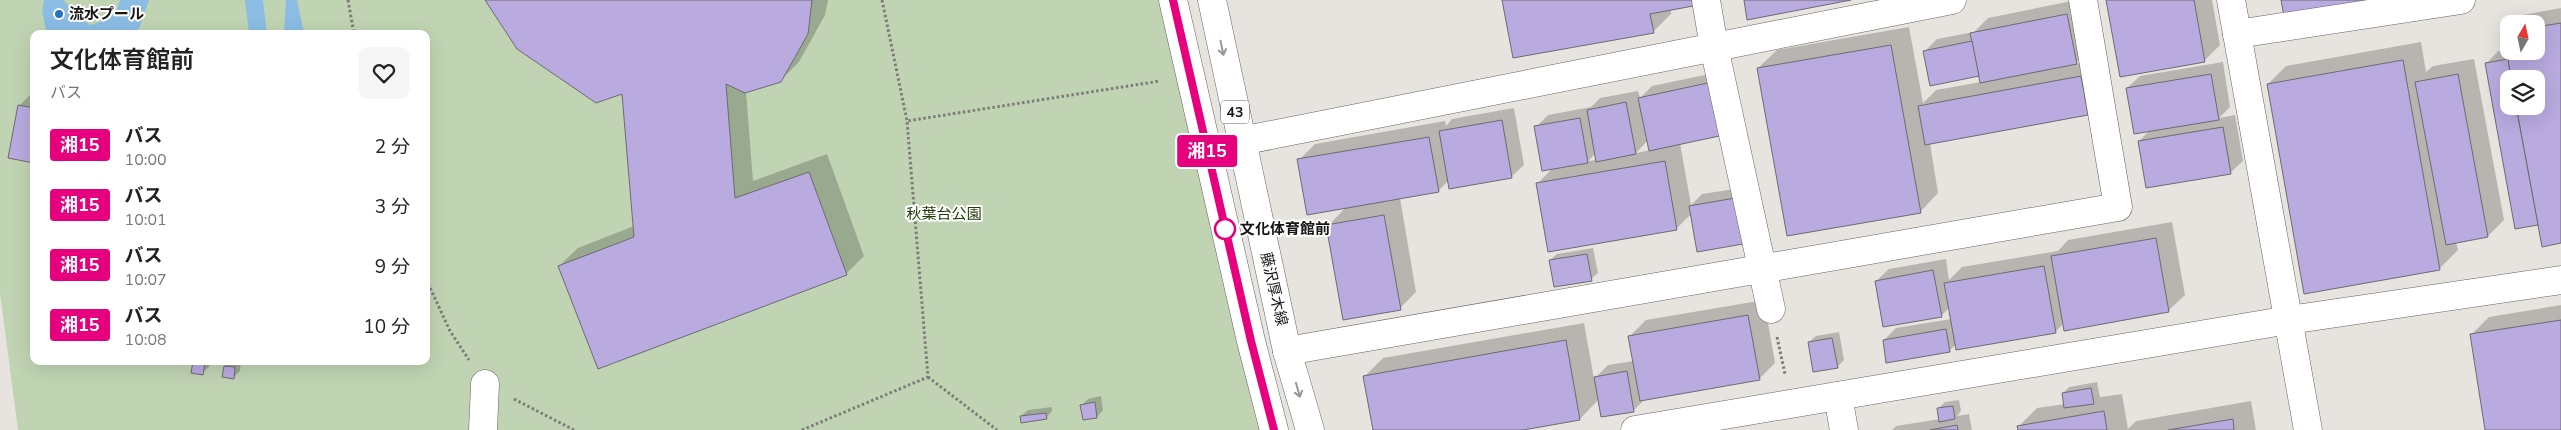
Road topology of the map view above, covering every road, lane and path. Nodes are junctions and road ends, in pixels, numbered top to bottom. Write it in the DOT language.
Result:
graph roads {
  1 [pos="348,0"];
  2 [pos="882,0"];
  3 [pos="1173,0"];
  4 [pos="1212,0"];
  5 [pos="1706,0"];
  6 [pos="1952,0"];
  7 [pos="2083,0"];
  8 [pos="2231,0"];
  9 [pos="2461,0"];
  10 [pos="353,30"];
  11 [pos="2237,34"];
  12 [pos="1714,47"];
  13 [pos="1190,76"];
  14 [pos="907,122"];
  15 [pos="1241,141"];
  16 [pos="1763,269"];
  17 [pos="2561,280"];
  18 [pos="1771,309"];
  19 [pos="2289,320"];
  20 [pos="1287,351"];
  21 [pos="928,378"];
  22 [pos="485,384"];
  23 [pos="1838,396"];
  24 [pos="1790,404"];
  25 [pos="483,430"];
  26 [pos="802,430"];
  27 [pos="998,430"];
  28 [pos="1274,430"];
  29 [pos="1310,430"];
  30 [pos="1635,430"];
  31 [pos="1844,430"];
  32 [pos="2308,430"];
  1 -- 10 [label="path"];
  2 -- 14 [label="path"];
  3 -- 13 [label="street, 43"];
  4 -- 15 [label="street, 藤沢厚木線 / 43, one-way"];
  5 -- 12 [label="street"];
  6 -- 12 [label="street"];
  7 -- 16 [label="street"];
  8 -- 11 [label="street"];
  9 -- 11 [label="street"];
  11 -- 19 [label="street"];
  12 -- 15 [label="street"];
  12 -- 16 [label="street"];
  13 -- 14 [label="path"];
  13 -- 28 [label="street, 43"];
  14 -- 21 [label="path"];
  15 -- 20 [label="street, 藤沢厚木線 / 43"];
  16 -- 18 [label="street"];
  16 -- 20 [label="street"];
  17 -- 19 [label="street"];
  18 -- 24 [label="path"];
  19 -- 23 [label="street"];
  19 -- 32 [label="street"];
  20 -- 29 [label="street, 藤沢厚木線 / 43, one-way"];
  21 -- 26 [label="path"];
  21 -- 27 [label="path"];
  22 -- 25 [label="street"];
  23 -- 24 [label="street"];
  23 -- 31 [label="street"];
  24 -- 30 [label="street"];
}
